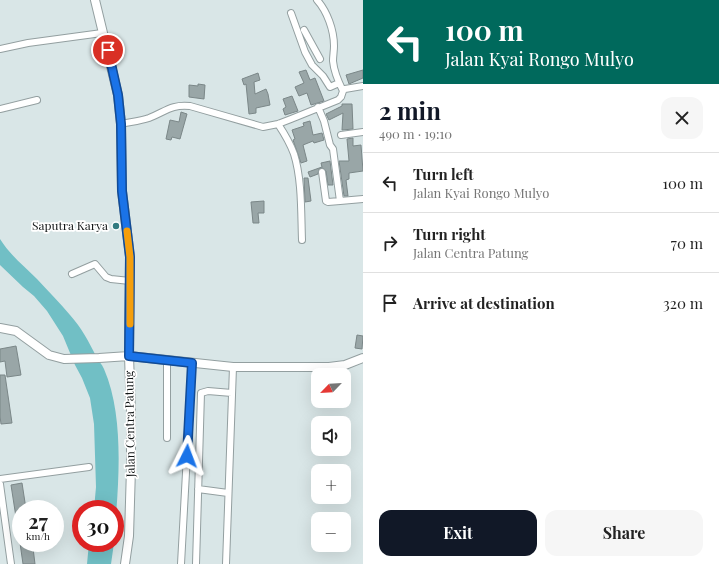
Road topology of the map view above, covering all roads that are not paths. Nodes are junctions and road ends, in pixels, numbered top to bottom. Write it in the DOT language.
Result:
graph roads {
  1 [pos="95,0"];
  2 [pos="317,0"];
  3 [pos="291,13"];
  4 [pos="304,30"];
  5 [pos="102,33"];
  6 [pos="0,49"];
  7 [pos="320,59"];
  8 [pos="339,83"];
  9 [pos="363,86"];
  10 [pos="343,91"];
  11 [pos="37,100"];
  12 [pos="318,107"];
  13 [pos="0,109"];
  14 [pos="121,124"];
  15 [pos="278,124"];
  16 [pos="363,132"];
  17 [pos="341,135"];
  18 [pos="322,172"];
  19 [pos="363,199"];
  20 [pos="340,201"];
  21 [pos="302,240"];
  22 [pos="72,274"];
  23 [pos="130,281"];
  24 [pos="0,328"];
  25 [pos="129,356"];
  26 [pos="363,358"];
  27 [pos="167,359"];
  28 [pos="192,363"];
  29 [pos="233,367"];
  30 [pos="232,393"];
  31 [pos="167,438"];
  32 [pos="89,467"];
  33 [pos="0,479"];
  34 [pos="0,484"];
  35 [pos="198,489"];
  36 [pos="228,493"];
  37 [pos="3,539"];
  38 [pos="11,564"];
  39 [pos="125,564"];
  40 [pos="181,564"];
  41 [pos="196,564"];
  42 [pos="226,564"];
  1 -- 5 [label="street, Jalan Centra Patung"];
  2 -- 8 [label="street"];
  3 -- 8 [label="street"];
  4 -- 7 [label="street"];
  5 -- 6 [label="street"];
  5 -- 14 [label="street, Jalan Centra Patung"];
  8 -- 10 [label="street"];
  9 -- 10 [label="street"];
  10 -- 12 [label="street"];
  11 -- 13 [label="street"];
  12 -- 15 [label="street"];
  12 -- 20 [label="street"];
  14 -- 15 [label="street"];
  14 -- 23 [label="street, Jalan Centra Patung"];
  15 -- 21 [label="street"];
  16 -- 17 [label="street"];
  18 -- 20 [label="street"];
  19 -- 20 [label="street"];
  22 -- 23 [label="street"];
  23 -- 25 [label="street, Jalan Centra Patung"];
  24 -- 25 [label="street"];
  25 -- 27 [label="street"];
  25 -- 39 [label="street, Jalan Centra Patung"];
  26 -- 29 [label="street"];
  27 -- 28 [label="street"];
  27 -- 31 [label="street"];
  28 -- 29 [label="street"];
  28 -- 40 [label="street"];
  29 -- 30 [label="street"];
  30 -- 35 [label="street"];
  30 -- 36 [label="street"];
  32 -- 33 [label="street"];
  34 -- 37 [label="street"];
  35 -- 36 [label="street"];
  35 -- 41 [label="street"];
  36 -- 42 [label="street"];
  37 -- 38 [label="street"];
}
